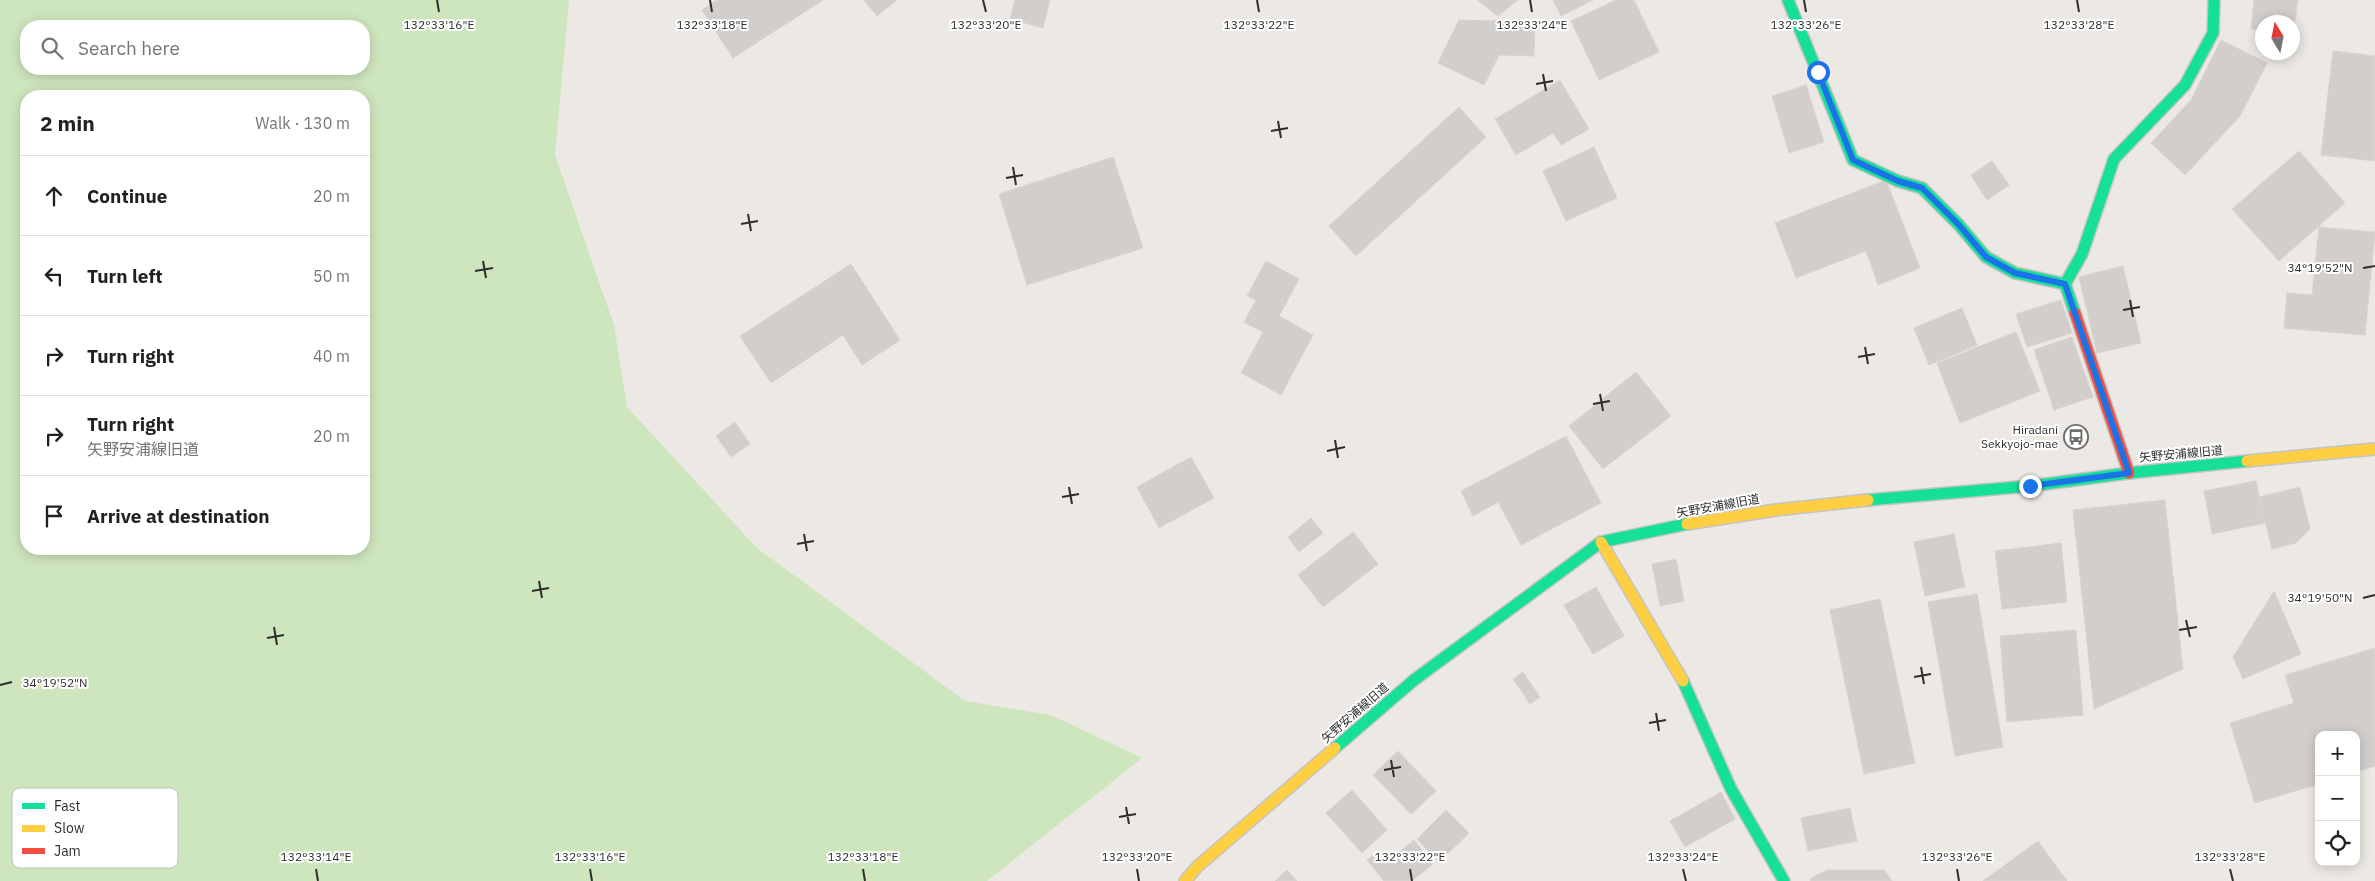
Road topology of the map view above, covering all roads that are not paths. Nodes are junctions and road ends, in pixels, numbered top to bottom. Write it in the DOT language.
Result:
graph roads {
  1 [pos="1788,0"];
  2 [pos="2214,0"];
  3 [pos="2065,284"];
  4 [pos="2375,449"];
  5 [pos="2129,473"];
  6 [pos="1600,542"];
  7 [pos="1185,881"];
  8 [pos="1784,881"];
  1 -- 3 [label="street"];
  2 -- 3 [label="street"];
  3 -- 5 [label="street"];
  4 -- 5 [label="street, 矢野安浦線旧道"];
  5 -- 6 [label="street, 矢野安浦線旧道"];
  6 -- 7 [label="street, 矢野安浦線旧道"];
  6 -- 8 [label="street"];
}
